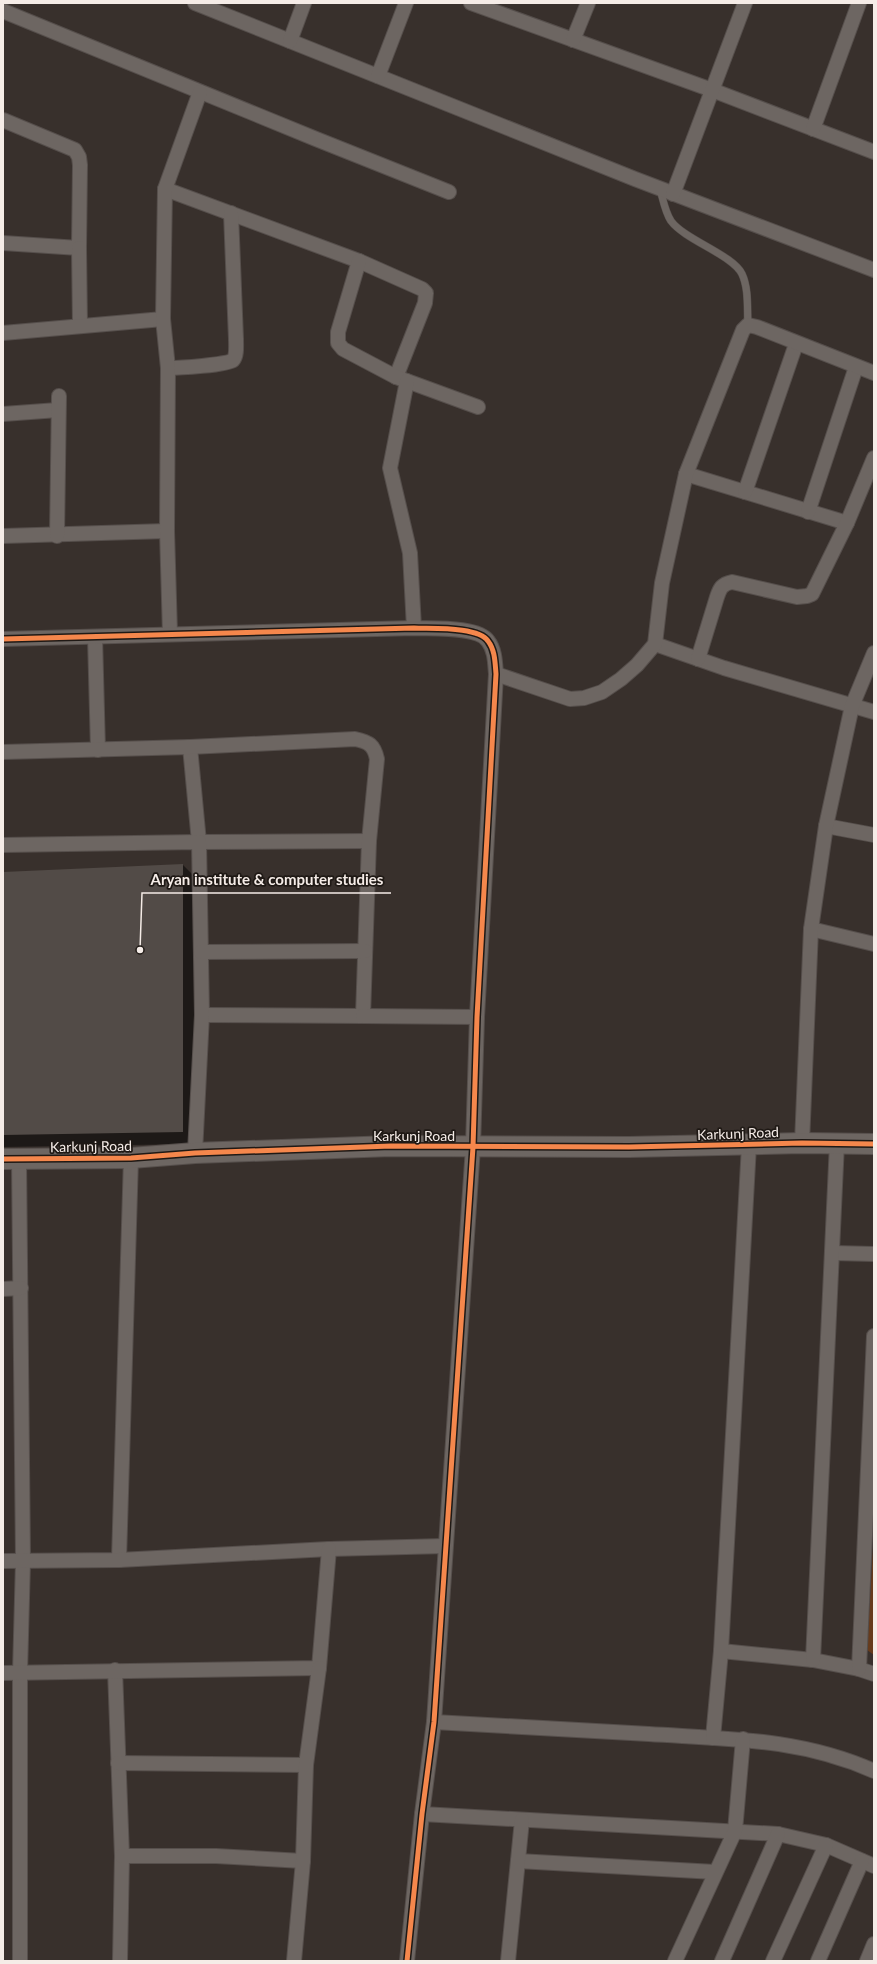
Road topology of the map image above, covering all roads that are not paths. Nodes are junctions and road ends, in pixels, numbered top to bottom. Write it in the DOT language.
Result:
graph roads {
  1 [pos="195,3"];
  2 [pos="304,3"];
  3 [pos="406,3"];
  4 [pos="471,3"];
  5 [pos="588,3"];
  6 [pos="745,3"];
  7 [pos="859,3"];
  8 [pos="494,7"];
  9 [pos="3,11"];
  10 [pos="573,40"];
  11 [pos="290,41"];
  12 [pos="378,76"];
  13 [pos="712,90"];
  14 [pos="200,92"];
  15 [pos="3,120"];
  16 [pos="813,129"];
  17 [pos="874,152"];
  18 [pos="165,189"];
  19 [pos="667,191"];
  20 [pos="449,192"];
  21 [pos="231,213"];
  22 [pos="3,243"];
  23 [pos="79,248"];
  24 [pos="359,261"];
  25 [pos="874,270"];
  26 [pos="163,319"];
  27 [pos="748,325"];
  28 [pos="80,326"];
  29 [pos="3,332"];
  30 [pos="796,344"];
  31 [pos="856,367"];
  32 [pos="168,368"];
  33 [pos="874,373"];
  34 [pos="401,379"];
  35 [pos="59,396"];
  36 [pos="478,407"];
  37 [pos="58,410"];
  38 [pos="3,414"];
  39 [pos="874,458"];
  40 [pos="686,474"];
  41 [pos="745,492"];
  42 [pos="808,512"];
  43 [pos="846,523"];
  44 [pos="167,531"];
  45 [pos="3,536"];
  46 [pos="57,536"];
  47 [pos="414,628"];
  48 [pos="170,634"];
  49 [pos="95,637"];
  50 [pos="3,638"];
  51 [pos="655,644"];
  52 [pos="874,653"];
  53 [pos="698,659"];
  54 [pos="496,674"];
  55 [pos="852,706"];
  56 [pos="874,712"];
  57 [pos="190,747"];
  58 [pos="98,750"];
  59 [pos="3,752"];
  60 [pos="826,826"];
  61 [pos="874,835"];
  62 [pos="369,841"];
  63 [pos="199,842"];
  64 [pos="3,845"];
  65 [pos="811,929"];
  66 [pos="874,944"];
  67 [pos="365,951"];
  68 [pos="201,952"];
  69 [pos="202,1015"];
  70 [pos="363,1016"];
  71 [pos="478,1017"];
  72 [pos="802,1143"];
  73 [pos="837,1143"];
  74 [pos="874,1144"];
  75 [pos="749,1145"];
  76 [pos="473,1147"];
  77 [pos="195,1153"];
  78 [pos="130,1158"];
  79 [pos="11,1159"];
  80 [pos="833,1253"];
  81 [pos="874,1254"];
  82 [pos="21,1288"];
  83 [pos="3,1289"];
  84 [pos="874,1336"];
  85 [pos="871,1452"];
  86 [pos="445,1546"];
  87 [pos="329,1549"];
  88 [pos="119,1560"];
  89 [pos="3,1561"];
  90 [pos="23,1561"];
  91 [pos="721,1651"];
  92 [pos="813,1660"];
  93 [pos="319,1668"];
  94 [pos="859,1669"];
  95 [pos="115,1670"];
  96 [pos="20,1672"];
  97 [pos="3,1673"];
  98 [pos="874,1674"];
  99 [pos="434,1722"];
  100 [pos="713,1738"];
  101 [pos="744,1739"];
  102 [pos="118,1763"];
  103 [pos="306,1765"];
  104 [pos="874,1771"];
  105 [pos="422,1814"];
  106 [pos="522,1820"];
  107 [pos="735,1831"];
  108 [pos="778,1834"];
  109 [pos="826,1845"];
  110 [pos="122,1856"];
  111 [pos="303,1861"];
  112 [pos="518,1861"];
  113 [pos="868,1864"];
  114 [pos="715,1872"];
  115 [pos="874,1944"];
  116 [pos="20,1961"];
  117 [pos="120,1961"];
  118 [pos="294,1961"];
  119 [pos="407,1961"];
  120 [pos="509,1961"];
  121 [pos="674,1961"];
  122 [pos="722,1961"];
  123 [pos="774,1961"];
  124 [pos="818,1961"];
  125 [pos="866,1961"];
  1 -- 11 [label="street"];
  2 -- 11 [label="street"];
  3 -- 12 [label="street"];
  4 -- 8 [label="street"];
  5 -- 10 [label="street"];
  6 -- 13 [label="street"];
  7 -- 16 [label="street"];
  8 -- 10 [label="street"];
  9 -- 14 [label="street"];
  10 -- 13 [label="street"];
  11 -- 12 [label="street"];
  12 -- 19 [label="street"];
  13 -- 16 [label="street"];
  13 -- 19 [label="street"];
  14 -- 18 [label="street"];
  14 -- 20 [label="street"];
  15 -- 23 [label="street"];
  16 -- 17 [label="street"];
  18 -- 21 [label="street"];
  18 -- 26 [label="street"];
  19 -- 25 [label="street"];
  19 -- 27 [label="lane"];
  21 -- 24 [label="street"];
  21 -- 32 [label="street"];
  22 -- 23 [label="street"];
  23 -- 28 [label="street"];
  24 -- 34 [label="street"];
  24 -- 34 [label="street"];
  26 -- 28 [label="street"];
  26 -- 32 [label="street"];
  27 -- 30 [label="street"];
  27 -- 40 [label="street"];
  28 -- 29 [label="street"];
  30 -- 31 [label="street"];
  30 -- 41 [label="street"];
  31 -- 33 [label="street"];
  31 -- 42 [label="street"];
  32 -- 44 [label="street"];
  34 -- 36 [label="street"];
  34 -- 47 [label="street"];
  35 -- 37 [label="street"];
  37 -- 38 [label="street"];
  37 -- 46 [label="street"];
  39 -- 43 [label="street"];
  40 -- 41 [label="street"];
  40 -- 51 [label="street"];
  41 -- 42 [label="street"];
  42 -- 43 [label="street"];
  43 -- 53 [label="street"];
  44 -- 46 [label="street"];
  44 -- 48 [label="street"];
  45 -- 46 [label="street"];
  47 -- 48 [label="street"];
  47 -- 54 [label="street"];
  48 -- 49 [label="street"];
  49 -- 50 [label="street"];
  49 -- 58 [label="street"];
  51 -- 53 [label="street"];
  51 -- 54 [label="street"];
  52 -- 55 [label="street"];
  53 -- 55 [label="street"];
  54 -- 71 [label="street"];
  55 -- 56 [label="street"];
  55 -- 60 [label="street"];
  57 -- 58 [label="street"];
  57 -- 62 [label="street"];
  57 -- 63 [label="street"];
  58 -- 59 [label="street"];
  60 -- 61 [label="street"];
  60 -- 65 [label="street"];
  62 -- 63 [label="street"];
  62 -- 67 [label="street"];
  63 -- 64 [label="street"];
  63 -- 68 [label="street"];
  65 -- 66 [label="street"];
  65 -- 72 [label="street"];
  67 -- 68 [label="street"];
  67 -- 70 [label="street"];
  68 -- 69 [label="street"];
  69 -- 70 [label="street"];
  69 -- 77 [label="street"];
  70 -- 71 [label="street"];
  71 -- 76 [label="street"];
  72 -- 73 [label="street, Karkunj Road"];
  72 -- 75 [label="street, Karkunj Road"];
  73 -- 74 [label="street, Karkunj Road"];
  73 -- 80 [label="street"];
  75 -- 76 [label="street, Karkunj Road"];
  75 -- 91 [label="street"];
  76 -- 77 [label="street, Karkunj Road"];
  76 -- 86 [label="street"];
  77 -- 78 [label="street, Karkunj Road"];
  78 -- 79 [label="street, Karkunj Road"];
  78 -- 88 [label="street"];
  79 -- 82 [label="street"];
  80 -- 81 [label="street"];
  80 -- 92 [label="street"];
  82 -- 83 [label="street"];
  82 -- 90 [label="street"];
  84 -- 85 [label="street"];
  85 -- 94 [label="street"];
  86 -- 87 [label="street"];
  86 -- 99 [label="street"];
  87 -- 88 [label="street"];
  87 -- 93 [label="street"];
  88 -- 90 [label="street"];
  89 -- 90 [label="street"];
  90 -- 96 [label="street"];
  91 -- 92 [label="street"];
  91 -- 100 [label="street"];
  92 -- 94 [label="street"];
  93 -- 95 [label="street"];
  93 -- 103 [label="street"];
  94 -- 98 [label="street"];
  95 -- 96 [label="street"];
  95 -- 102 [label="street"];
  96 -- 97 [label="street"];
  96 -- 116 [label="street"];
  99 -- 100 [label="street"];
  99 -- 105 [label="street"];
  100 -- 101 [label="street"];
  101 -- 104 [label="street"];
  101 -- 107 [label="street"];
  102 -- 103 [label="street"];
  102 -- 110 [label="street"];
  103 -- 111 [label="street"];
  105 -- 106 [label="street"];
  105 -- 119 [label="street"];
  106 -- 107 [label="street"];
  106 -- 112 [label="street"];
  107 -- 108 [label="street"];
  107 -- 114 [label="street"];
  108 -- 109 [label="street"];
  108 -- 122 [label="street"];
  109 -- 113 [label="street"];
  109 -- 123 [label="street"];
  110 -- 111 [label="street"];
  110 -- 117 [label="street"];
  111 -- 118 [label="street"];
  112 -- 114 [label="street"];
  112 -- 120 [label="street"];
  113 -- 124 [label="street"];
  114 -- 121 [label="street"];
  115 -- 125 [label="street"];
}
